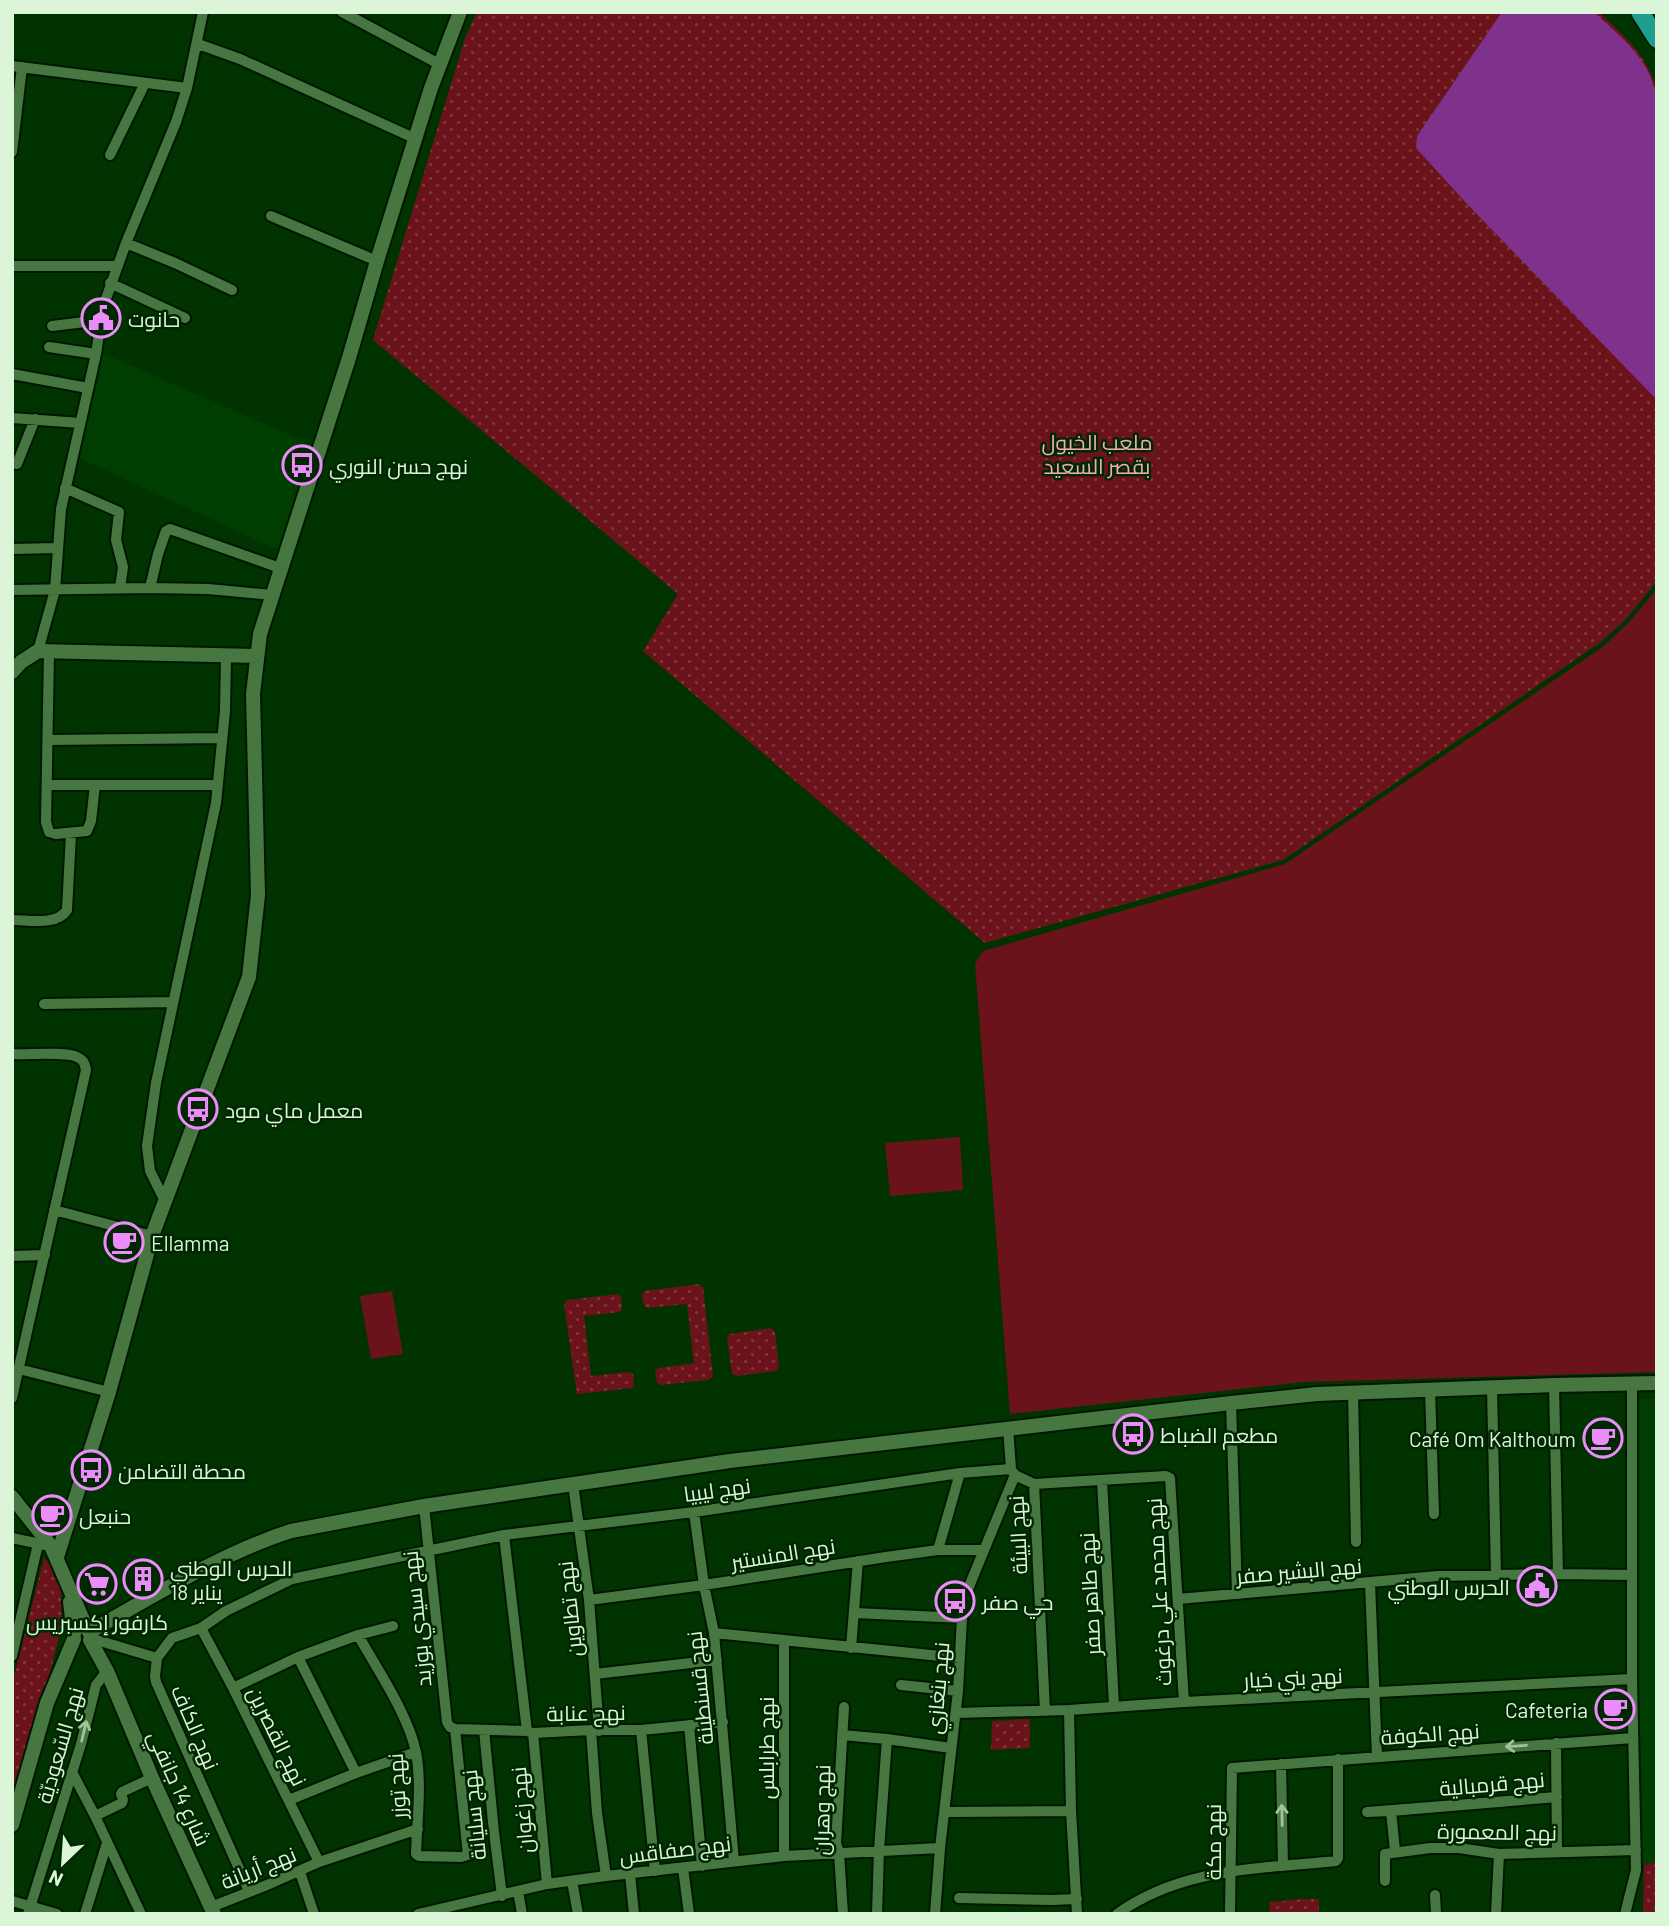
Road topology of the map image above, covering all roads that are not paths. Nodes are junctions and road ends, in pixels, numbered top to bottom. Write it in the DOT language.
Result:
graph roads {
  1 [pos="204,12"];
  2 [pos="342,12"];
  3 [pos="460,12"];
  4 [pos="1640,12"];
  5 [pos="1657,39"];
  6 [pos="198,44"];
  7 [pos="439,64"];
  8 [pos="17,66"];
  9 [pos="145,83"];
  10 [pos="187,88"];
  11 [pos="416,139"];
  12 [pos="12,152"];
  13 [pos="110,155"];
  14 [pos="271,216"];
  15 [pos="126,243"];
  16 [pos="377,261"];
  17 [pos="12,266"];
  18 [pos="117,266"];
  19 [pos="110,283"];
  20 [pos="232,290"];
  21 [pos="185,318"];
  22 [pos="101,320"];
  23 [pos="52,326"];
  24 [pos="49,347"];
  25 [pos="96,354"];
  26 [pos="12,374"];
  27 [pos="88,388"];
  28 [pos="12,418"];
  29 [pos="35,419"];
  30 [pos="80,423"];
  31 [pos="17,464"];
  32 [pos="65,488"];
  33 [pos="57,548"];
  34 [pos="12,549"];
  35 [pos="281,568"];
  36 [pos="120,588"];
  37 [pos="150,588"];
  38 [pos="12,590"];
  39 [pos="55,590"];
  40 [pos="272,595"];
  41 [pos="44,651"];
  42 [pos="226,656"];
  43 [pos="257,656"];
  44 [pos="12,672"];
  45 [pos="222,738"];
  46 [pos="48,740"];
  47 [pos="47,785"];
  48 [pos="95,785"];
  49 [pos="218,785"];
  50 [pos="71,834"];
  51 [pos="12,920"];
  52 [pos="172,1002"];
  53 [pos="44,1004"];
  54 [pos="12,1054"];
  55 [pos="165,1201"];
  56 [pos="54,1210"];
  57 [pos="152,1236"];
  58 [pos="45,1255"];
  59 [pos="12,1256"];
  60 [pos="19,1369"];
  61 [pos="1632,1383"];
  62 [pos="1657,1383"];
  63 [pos="1554,1385"];
  64 [pos="1492,1388"];
  65 [pos="1430,1390"];
  66 [pos="109,1392"];
  67 [pos="1353,1393"];
  68 [pos="12,1398"];
  69 [pos="1231,1403"];
  70 [pos="1008,1428"];
  71 [pos="1013,1472"];
  72 [pos="960,1473"];
  73 [pos="1102,1480"];
  74 [pos="573,1484"];
  75 [pos="1034,1484"];
  76 [pos="12,1497"];
  77 [pos="424,1506"];
  78 [pos="694,1512"];
  79 [pos="1434,1514"];
  80 [pos="580,1526"];
  81 [pos="504,1535"];
  82 [pos="12,1538"];
  83 [pos="1356,1542"];
  84 [pos="49,1549"];
  85 [pos="937,1550"];
  86 [pos="984,1550"];
  87 [pos="429,1552"];
  88 [pos="859,1561"];
  89 [pos="1558,1574"];
  90 [pos="1496,1575"];
  91 [pos="1632,1575"];
  92 [pos="1370,1583"];
  93 [pos="704,1585"];
  94 [pos="1237,1594"];
  95 [pos="1178,1599"];
  96 [pos="589,1600"];
  97 [pos="855,1613"];
  98 [pos="962,1618"];
  99 [pos="393,1626"];
  100 [pos="201,1629"];
  101 [pos="714,1633"];
  102 [pos="358,1635"];
  103 [pos="84,1638"];
  104 [pos="784,1641"];
  105 [pos="851,1647"];
  106 [pos="12,1656"];
  107 [pos="298,1657"];
  108 [pos="157,1658"];
  109 [pos="960,1658"];
  110 [pos="717,1660"];
  111 [pos="595,1674"];
  112 [pos="107,1675"];
  113 [pos="1632,1679"];
  114 [pos="901,1685"];
  115 [pos="233,1688"];
  116 [pos="958,1691"];
  117 [pos="1376,1691"];
  118 [pos="1184,1702"];
  119 [pos="1114,1706"];
  120 [pos="844,1707"];
  121 [pos="1069,1710"];
  122 [pos="1045,1711"];
  123 [pos="956,1713"];
  124 [pos="723,1722"];
  125 [pos="689,1725"];
  126 [pos="452,1728"];
  127 [pos="484,1730"];
  128 [pos="595,1730"];
  129 [pos="641,1730"];
  130 [pos="530,1732"];
  131 [pos="842,1735"];
  132 [pos="1633,1738"];
  133 [pos="887,1739"];
  134 [pos="1556,1743"];
  135 [pos="951,1748"];
  136 [pos="416,1752"];
  137 [pos="1377,1757"];
  138 [pos="1338,1759"];
  139 [pos="1282,1764"];
  140 [pos="1231,1770"];
  141 [pos="72,1772"];
  142 [pos="356,1773"];
  143 [pos="152,1778"];
  144 [pos="1557,1797"];
  145 [pos="289,1800"];
  146 [pos="1071,1811"];
  147 [pos="1391,1811"];
  148 [pos="946,1812"];
  149 [pos="95,1816"];
  150 [pos="12,1825"];
  151 [pos="418,1829"];
  152 [pos="107,1843"];
  153 [pos="940,1848"];
  154 [pos="879,1850"];
  155 [pos="1636,1850"];
  156 [pos="1395,1852"];
  157 [pos="1557,1852"];
  158 [pos="839,1853"];
  159 [pos="1499,1854"];
  160 [pos="468,1855"];
  161 [pos="784,1856"];
  162 [pos="734,1861"];
  163 [pos="319,1862"];
  164 [pos="702,1866"];
  165 [pos="1283,1866"];
  166 [pos="683,1868"];
  167 [pos="655,1871"];
  168 [pos="1230,1871"];
  169 [pos="300,1872"];
  170 [pos="629,1874"];
  171 [pos="606,1876"];
  172 [pos="572,1881"];
  173 [pos="1385,1881"];
  174 [pos="547,1884"];
  175 [pos="249,1891"];
  176 [pos="518,1891"];
  177 [pos="1435,1895"];
  178 [pos="502,1896"];
  179 [pos="959,1898"];
  180 [pos="1077,1899"];
  181 [pos="12,1900"];
  182 [pos="30,1910"];
  183 [pos="213,1910"];
  184 [pos="57,1914"];
  185 [pos="85,1914"];
  186 [pos="141,1914"];
  187 [pos="313,1914"];
  188 [pos="418,1914"];
  189 [pos="522,1914"];
  190 [pos="578,1914"];
  191 [pos="634,1914"];
  192 [pos="689,1914"];
  193 [pos="843,1914"];
  194 [pos="877,1914"];
  195 [pos="935,1914"];
  196 [pos="1077,1914"];
  197 [pos="1117,1914"];
  198 [pos="1230,1914"];
  199 [pos="1436,1914"];
  200 [pos="1496,1914"];
  201 [pos="1625,1914"];
  1 -- 6 [label="street"];
  2 -- 7 [label="street"];
  3 -- 7 [label="street"];
  4 -- 5 [label="main road"];
  6 -- 10 [label="street"];
  6 -- 11 [label="street"];
  7 -- 11 [label="street"];
  8 -- 9 [label="street"];
  8 -- 12 [label="street"];
  9 -- 10 [label="street"];
  9 -- 13 [label="street"];
  10 -- 15 [label="street"];
  11 -- 16 [label="street"];
  14 -- 16 [label="street"];
  15 -- 18 [label="street"];
  15 -- 20 [label="street"];
  16 -- 35 [label="street"];
  17 -- 18 [label="street"];
  18 -- 19 [label="street"];
  19 -- 21 [label="street"];
  19 -- 22 [label="street"];
  22 -- 23 [label="street"];
  22 -- 25 [label="street"];
  24 -- 25 [label="street"];
  25 -- 27 [label="street"];
  26 -- 27 [label="street"];
  27 -- 30 [label="street"];
  28 -- 29 [label="street"];
  29 -- 30 [label="street"];
  29 -- 31 [label="street"];
  30 -- 32 [label="street"];
  32 -- 33 [label="street"];
  32 -- 36 [label="street"];
  33 -- 34 [label="street"];
  33 -- 39 [label="street"];
  35 -- 37 [label="street"];
  35 -- 40 [label="street"];
  36 -- 37 [label="street"];
  36 -- 39 [label="street"];
  37 -- 40 [label="street"];
  38 -- 39 [label="street"];
  39 -- 41 [label="street"];
  40 -- 43 [label="street"];
  41 -- 42 [label="street"];
  41 -- 44 [label="street"];
  41 -- 46 [label="street"];
  42 -- 43 [label="street"];
  42 -- 45 [label="street"];
  43 -- 55 [label="street"];
  45 -- 46 [label="street"];
  45 -- 49 [label="street"];
  46 -- 47 [label="street"];
  47 -- 48 [label="street"];
  47 -- 50 [label="street"];
  48 -- 49 [label="street"];
  48 -- 50 [label="street"];
  49 -- 52 [label="street"];
  50 -- 51 [label="street"];
  52 -- 53 [label="street"];
  52 -- 55 [label="street"];
  54 -- 56 [label="street"];
  55 -- 57 [label="street"];
  56 -- 57 [label="street"];
  56 -- 58 [label="street"];
  57 -- 66 [label="street"];
  58 -- 59 [label="street"];
  58 -- 60 [label="street"];
  60 -- 66 [label="street"];
  60 -- 68 [label="street"];
  61 -- 62 [label="street"];
  61 -- 63 [label="street"];
  61 -- 91 [label="street"];
  63 -- 64 [label="street"];
  63 -- 89 [label="street"];
  64 -- 65 [label="street"];
  64 -- 90 [label="street"];
  65 -- 67 [label="street"];
  65 -- 79 [label="street"];
  66 -- 84 [label="street"];
  67 -- 69 [label="street"];
  67 -- 83 [label="street"];
  69 -- 70 [label="street"];
  69 -- 94 [label="street"];
  70 -- 71 [label="street, نهج بنغازي"];
  70 -- 74 [label="street"];
  71 -- 72 [label="street, نهج ليبيا"];
  71 -- 75 [label="street, نهج محمد علي درغوث"];
  71 -- 86 [label="street, نهج بنغازي"];
  72 -- 78 [label="street, نهج ليبيا"];
  72 -- 85 [label="street"];
  73 -- 75 [label="street, نهج محمد علي درغوث"];
  73 -- 95 [label="street, نهج محمد علي درغوث"];
  73 -- 119 [label="street, نهج طاهر صفر"];
  74 -- 77 [label="street"];
  74 -- 80 [label="street, نهج تطاوين"];
  75 -- 122 [label="street, نهج البيئة"];
  76 -- 84 [label="street, شارع 14 جانفي"];
  77 -- 87 [label="street, نهج سيدي بوزيد"];
  77 -- 103 [label="street"];
  78 -- 80 [label="street, نهج ليبيا"];
  78 -- 93 [label="street, نهج قسنطينة"];
  80 -- 81 [label="street, نهج ليبيا"];
  80 -- 96 [label="street, نهج تطاوين"];
  81 -- 87 [label="street, نهج ليبيا"];
  81 -- 130 [label="street, نهج زغوان"];
  82 -- 84 [label="street"];
  84 -- 103 [label="street, شارع 14 جانفي"];
  84 -- 106 [label="street"];
  85 -- 86 [label="street, نهج المنستير"];
  85 -- 88 [label="street, نهج المنستير"];
  86 -- 98 [label="street, نهج بنغازي"];
  87 -- 100 [label="street"];
  87 -- 126 [label="street, نهج سيدي بوزيد"];
  88 -- 93 [label="street, نهج المنستير"];
  88 -- 97 [label="street"];
  89 -- 90 [label="street, نهج البشير صفر"];
  89 -- 91 [label="street, نهج البشير صفر"];
  90 -- 92 [label="street, نهج البشير صفر"];
  91 -- 113 [label="street"];
  92 -- 94 [label="street, نهج البشير صفر"];
  92 -- 117 [label="street"];
  93 -- 96 [label="street, نهج المنستير"];
  93 -- 101 [label="street, نهج قسنطينة"];
  94 -- 95 [label="street, نهج البشير صفر"];
  95 -- 118 [label="street, نهج محمد علي درغوث"];
  96 -- 111 [label="street, نهج تطاوين"];
  97 -- 98 [label="street"];
  97 -- 105 [label="street"];
  98 -- 109 [label="street, نهج بنغازي"];
  99 -- 102 [label="street"];
  100 -- 108 [label="street"];
  100 -- 115 [label="street, نهج القصرين"];
  101 -- 104 [label="street"];
  101 -- 110 [label="street, نهج قسنطينة"];
  102 -- 107 [label="street"];
  102 -- 136 [label="street, نهج توزر"];
  103 -- 108 [label="street"];
  103 -- 112 [label="street, شارع 14 جانفي"];
  103 -- 150 [label="street"];
  104 -- 105 [label="street"];
  104 -- 161 [label="street, نهج طرابلس"];
  105 -- 109 [label="street"];
  107 -- 115 [label="street"];
  107 -- 142 [label="street"];
  108 -- 175 [label="street, نهج الكاف"];
  109 -- 116 [label="street, نهج بنغازي"];
  110 -- 111 [label="street"];
  110 -- 124 [label="street, نهج قسنطينة"];
  111 -- 128 [label="street, نهج تطاوين"];
  141 -- 112 [label="street, نهج السّعوديّة, one-way"];
  112 -- 143 [label="street, شارع 14 جانفي"];
  113 -- 117 [label="street, نهج بني خيار"];
  113 -- 132 [label="street"];
  114 -- 116 [label="street"];
  115 -- 145 [label="street, نهج القصرين"];
  116 -- 123 [label="street, نهج بنغازي"];
  117 -- 118 [label="street, نهج بني خيار"];
  117 -- 137 [label="street"];
  118 -- 119 [label="street, نهج بني خيار"];
  119 -- 121 [label="street, نهج بني خيار"];
  120 -- 131 [label="street, نهج وهران"];
  121 -- 122 [label="street, نهج بني خيار"];
  121 -- 146 [label="street"];
  122 -- 123 [label="street, نهج بني خيار"];
  123 -- 135 [label="street, نهج بنغازي"];
  124 -- 125 [label="street, نهج عنابة"];
  124 -- 162 [label="street, نهج قسنطينة"];
  125 -- 129 [label="street, نهج عنابة"];
  125 -- 164 [label="street"];
  126 -- 127 [label="street, نهج عنابة"];
  126 -- 160 [label="street, نهج سيدي بوزيد"];
  127 -- 130 [label="street, نهج عنابة"];
  127 -- 178 [label="street, نهج سليانة"];
  128 -- 129 [label="street, نهج عنابة"];
  128 -- 130 [label="street, نهج عنابة"];
  128 -- 171 [label="street, نهج تطاوين"];
  129 -- 167 [label="street"];
  130 -- 174 [label="street, نهج زغوان"];
  131 -- 133 [label="street"];
  131 -- 158 [label="street, نهج وهران"];
  132 -- 134 [label="street, نهج الكوفة"];
  132 -- 155 [label="street"];
  133 -- 135 [label="street"];
  133 -- 154 [label="street"];
  134 -- 137 [label="street, نهج الكوفة, one-way"];
  134 -- 144 [label="street"];
  135 -- 148 [label="street, نهج بنغازي"];
  136 -- 142 [label="street"];
  136 -- 151 [label="street, نهج توزر"];
  137 -- 138 [label="street, نهج الكوفة"];
  138 -- 139 [label="street, نهج الكوفة"];
  138 -- 165 [label="street"];
  139 -- 140 [label="street, نهج الكوفة"];
  165 -- 139 [label="street, one-way"];
  140 -- 168 [label="street, نهج مكة"];
  141 -- 149 [label="street"];
  141 -- 182 [label="street, نهج السّعوديّة"];
  142 -- 145 [label="street"];
  143 -- 149 [label="street"];
  143 -- 183 [label="street, شارع 14 جانفي"];
  144 -- 147 [label="street, نهج قرمبالية"];
  144 -- 147 [label="street, نهج قرمبالية"];
  144 -- 157 [label="street"];
  145 -- 163 [label="street, نهج القصرين"];
  146 -- 148 [label="street"];
  146 -- 180 [label="street"];
  147 -- 156 [label="street"];
  148 -- 153 [label="street, نهج بنغازي"];
  149 -- 152 [label="street"];
  151 -- 160 [label="street, نهج توزر"];
  151 -- 163 [label="street, نهج أريانة"];
  152 -- 185 [label="street"];
  152 -- 186 [label="street"];
  153 -- 154 [label="street, نهج صفاقس"];
  153 -- 195 [label="street, نهج بنغازي"];
  154 -- 158 [label="street, نهج صفاقس"];
  154 -- 194 [label="street"];
  155 -- 157 [label="street, نهج المعمورة"];
  155 -- 201 [label="street"];
  156 -- 159 [label="street, نهج المعمورة"];
  156 -- 173 [label="street"];
  157 -- 159 [label="street, نهج المعمورة"];
  158 -- 161 [label="street, نهج صفاقس"];
  158 -- 193 [label="street, نهج وهران"];
  159 -- 200 [label="street"];
  161 -- 162 [label="street, نهج صفاقس"];
  162 -- 164 [label="street, نهج صفاقس"];
  163 -- 169 [label="street, نهج أريانة"];
  164 -- 166 [label="street, نهج صفاقس"];
  165 -- 168 [label="street"];
  166 -- 167 [label="street, نهج صفاقس"];
  166 -- 192 [label="street"];
  167 -- 170 [label="street, نهج صفاقس"];
  168 -- 197 [label="street"];
  168 -- 198 [label="street, نهج مكة"];
  169 -- 175 [label="street, نهج أريانة"];
  169 -- 187 [label="street"];
  170 -- 171 [label="street, نهج صفاقس"];
  170 -- 191 [label="street"];
  171 -- 172 [label="street, نهج صفاقس"];
  172 -- 174 [label="street, نهج صفاقس"];
  172 -- 190 [label="street"];
  174 -- 176 [label="street, نهج صفاقس"];
  175 -- 183 [label="street, نهج أريانة"];
  176 -- 178 [label="street, نهج صفاقس"];
  176 -- 189 [label="street"];
  177 -- 199 [label="street"];
  178 -- 188 [label="street, نهج صفاقس"];
  179 -- 180 [label="street"];
  180 -- 196 [label="street"];
  181 -- 182 [label="street"];
  182 -- 184 [label="street"];
}
